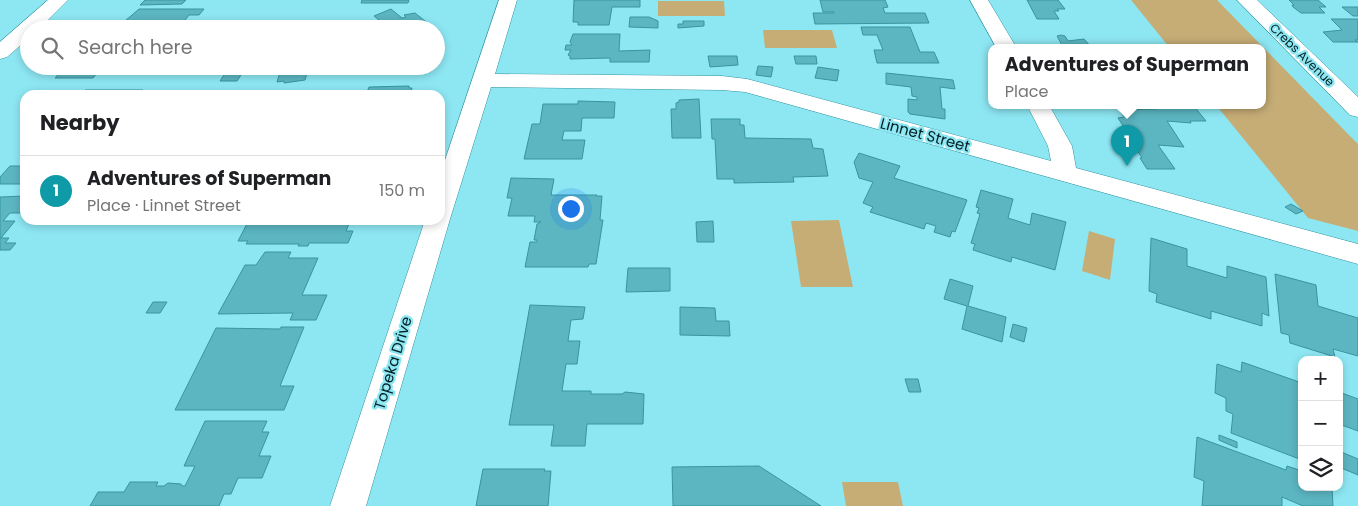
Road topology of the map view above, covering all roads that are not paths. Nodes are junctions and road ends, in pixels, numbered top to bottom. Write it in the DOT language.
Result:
graph roads {
  1 [pos="59,0"];
  2 [pos="508,0"];
  3 [pos="980,0"];
  4 [pos="1246,0"];
  5 [pos="37,20"];
  6 [pos="20,35"];
  7 [pos="1004,44"];
  8 [pos="0,53"];
  9 [pos="483,80"];
  10 [pos="1040,109"];
  11 [pos="1358,110"];
  12 [pos="1065,174"];
  13 [pos="445,198"];
  14 [pos="436,225"];
  15 [pos="1358,254"];
  16 [pos="348,506"];
  1 -- 5 [label="street"];
  2 -- 9 [label="street"];
  3 -- 7 [label="street"];
  4 -- 11 [label="street, Crebs Avenue"];
  6 -- 8 [label="street"];
  9 -- 12 [label="street, Linnet Street"];
  9 -- 13 [label="street"];
  10 -- 12 [label="street"];
  12 -- 15 [label="street, Linnet Street"];
  14 -- 16 [label="street, Topeka Drive"];
}
